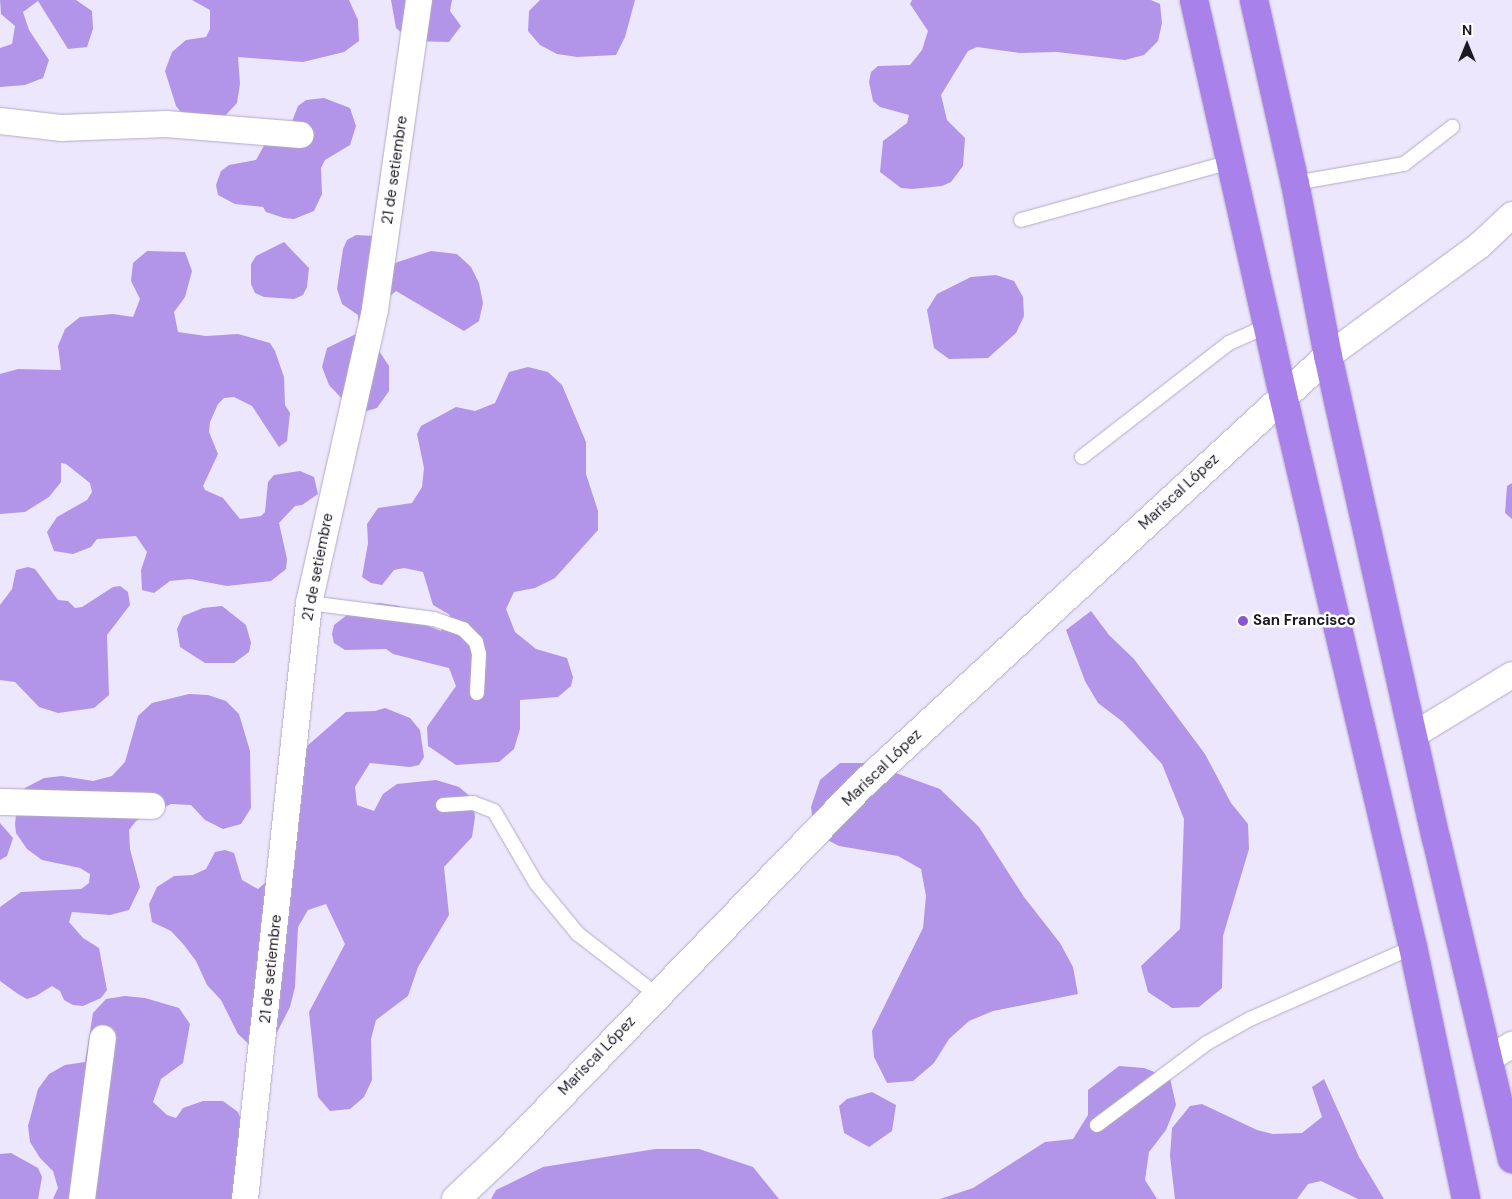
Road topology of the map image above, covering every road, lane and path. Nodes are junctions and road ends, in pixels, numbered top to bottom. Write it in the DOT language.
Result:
graph roads {
  1 [pos="419,0"];
  2 [pos="1194,0"];
  3 [pos="1254,0"];
  4 [pos="0,121"];
  5 [pos="1452,127"];
  6 [pos="301,135"];
  7 [pos="1230,162"];
  8 [pos="1295,183"];
  9 [pos="1512,215"];
  10 [pos="1021,220"];
  11 [pos="1267,326"];
  12 [pos="1328,356"];
  13 [pos="1283,396"];
  14 [pos="1082,457"];
  15 [pos="309,603"];
  16 [pos="1512,675"];
  17 [pos="477,693"];
  18 [pos="1412,736"];
  19 [pos="0,802"];
  20 [pos="443,805"];
  21 [pos="152,806"];
  22 [pos="1413,947"];
  23 [pos="656,994"];
  24 [pos="102,1038"];
  25 [pos="1501,1051"];
  26 [pos="1097,1125"];
  27 [pos="1512,1159"];
  28 [pos="82,1199"];
  29 [pos="245,1199"];
  30 [pos="456,1199"];
  31 [pos="1466,1199"];
  1 -- 15 [label="street, 21 de setiembre"];
  2 -- 7 [label="highway"];
  3 -- 8 [label="highway"];
  4 -- 6 [label="street"];
  5 -- 8 [label="lane"];
  7 -- 10 [label="lane"];
  7 -- 11 [label="highway"];
  8 -- 12 [label="highway"];
  9 -- 12 [label="street"];
  11 -- 13 [label="highway"];
  11 -- 14 [label="lane"];
  12 -- 13 [label="street, Mariscal López"];
  12 -- 18 [label="highway"];
  13 -- 22 [label="highway"];
  13 -- 23 [label="street, Mariscal López"];
  15 -- 17 [label="lane"];
  15 -- 29 [label="street, 21 de setiembre"];
  16 -- 18 [label="street"];
  18 -- 25 [label="highway"];
  19 -- 21 [label="street"];
  20 -- 23 [label="lane"];
  22 -- 26 [label="lane"];
  22 -- 31 [label="highway"];
  23 -- 30 [label="street, Mariscal López"];
  24 -- 28 [label="street"];
  25 -- 27 [label="highway"];
}
